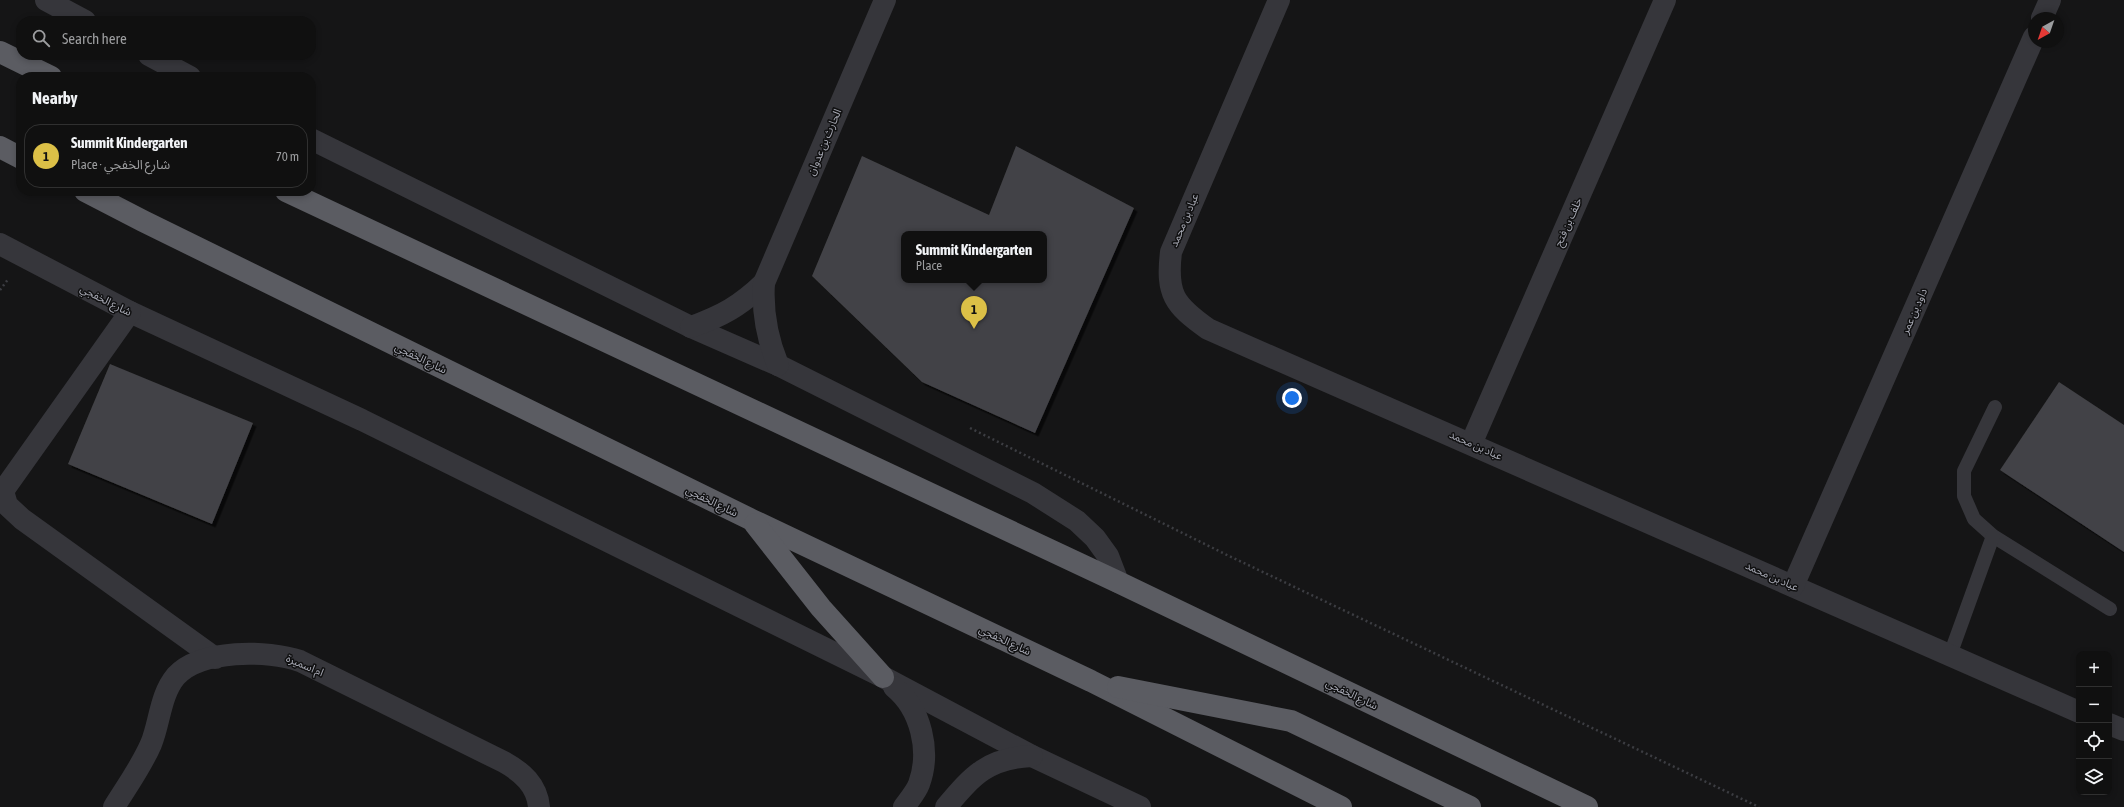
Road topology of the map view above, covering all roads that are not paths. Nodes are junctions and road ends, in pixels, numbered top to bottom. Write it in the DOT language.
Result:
graph roads {
  1 [pos="46,0"];
  2 [pos="885,0"];
  3 [pos="1279,0"];
  4 [pos="1665,0"];
  5 [pos="2050,0"];
  6 [pos="2045,12"];
  7 [pos="76,16"];
  8 [pos="2029,48"];
  9 [pos="0,52"];
  10 [pos="16,60"];
  11 [pos="17,60"];
  12 [pos="158,60"];
  13 [pos="42,72"];
  14 [pos="181,72"];
  15 [pos="316,141"];
  16 [pos="0,146"];
  17 [pos="16,155"];
  18 [pos="95,196"];
  19 [pos="297,196"];
  20 [pos="0,244"];
  21 [pos="764,283"];
  22 [pos="130,312"];
  23 [pos="691,327"];
  24 [pos="778,365"];
  25 [pos="1996,406"];
  26 [pos="1471,444"];
  27 [pos="752,520"];
  28 [pos="1993,536"];
  29 [pos="1118,582"];
  30 [pos="1793,586"];
  31 [pos="2110,608"];
  32 [pos="1950,655"];
  33 [pos="215,658"];
  34 [pos="882,677"];
  35 [pos="1091,682"];
  36 [pos="2076,711"];
  37 [pos="2112,725"];
  38 [pos="2124,730"];
  39 [pos="1032,756"];
  40 [pos="114,807"];
  41 [pos="539,807"];
  42 [pos="904,807"];
  43 [pos="946,807"];
  44 [pos="1140,807"];
  45 [pos="1341,807"];
  46 [pos="1470,807"];
  47 [pos="1587,807"];
  1 -- 7 [label="street"];
  2 -- 21 [label="street, الحارث بن عدوان"];
  3 -- 26 [label="street, عباد بن محمد"];
  4 -- 26 [label="street, خلف بن فتح"];
  5 -- 6 [label="street"];
  8 -- 30 [label="street, داود بن عمر"];
  9 -- 10 [label="highway"];
  11 -- 13 [label="highway"];
  12 -- 14 [label="street"];
  15 -- 23 [label="street"];
  16 -- 17 [label="highway"];
  18 -- 27 [label="highway, شارع الخفجي"];
  19 -- 29 [label="highway, شارع الخفجي"];
  20 -- 22 [label="street, شارع الخفجي"];
  21 -- 23 [label="street, الحارث بن عدوان"];
  21 -- 24 [label="street, الحارث بن عدوان"];
  22 -- 33 [label="street"];
  22 -- 34 [label="street, شارع الخفجي"];
  23 -- 24 [label="street"];
  24 -- 29 [label="street"];
  25 -- 28 [label="lane"];
  26 -- 30 [label="street, عباد بن محمد"];
  27 -- 34 [label="highway"];
  27 -- 35 [label="highway, شارع الخفجي"];
  28 -- 31 [label="lane"];
  28 -- 32 [label="lane"];
  29 -- 47 [label="highway, شارع الخفجي"];
  30 -- 32 [label="street, عباد بن محمد"];
  32 -- 36 [label="street, عباد بن محمد"];
  33 -- 40 [label="street, ام اسميرة"];
  33 -- 41 [label="street, ام اسميرة"];
  34 -- 39 [label="street, شارع الخفجي"];
  34 -- 42 [label="street"];
  35 -- 45 [label="highway, شارع الخفجي"];
  35 -- 46 [label="highway"];
  37 -- 38 [label="street"];
  39 -- 43 [label="street"];
  39 -- 44 [label="street, شارع الخفجي"];
}
